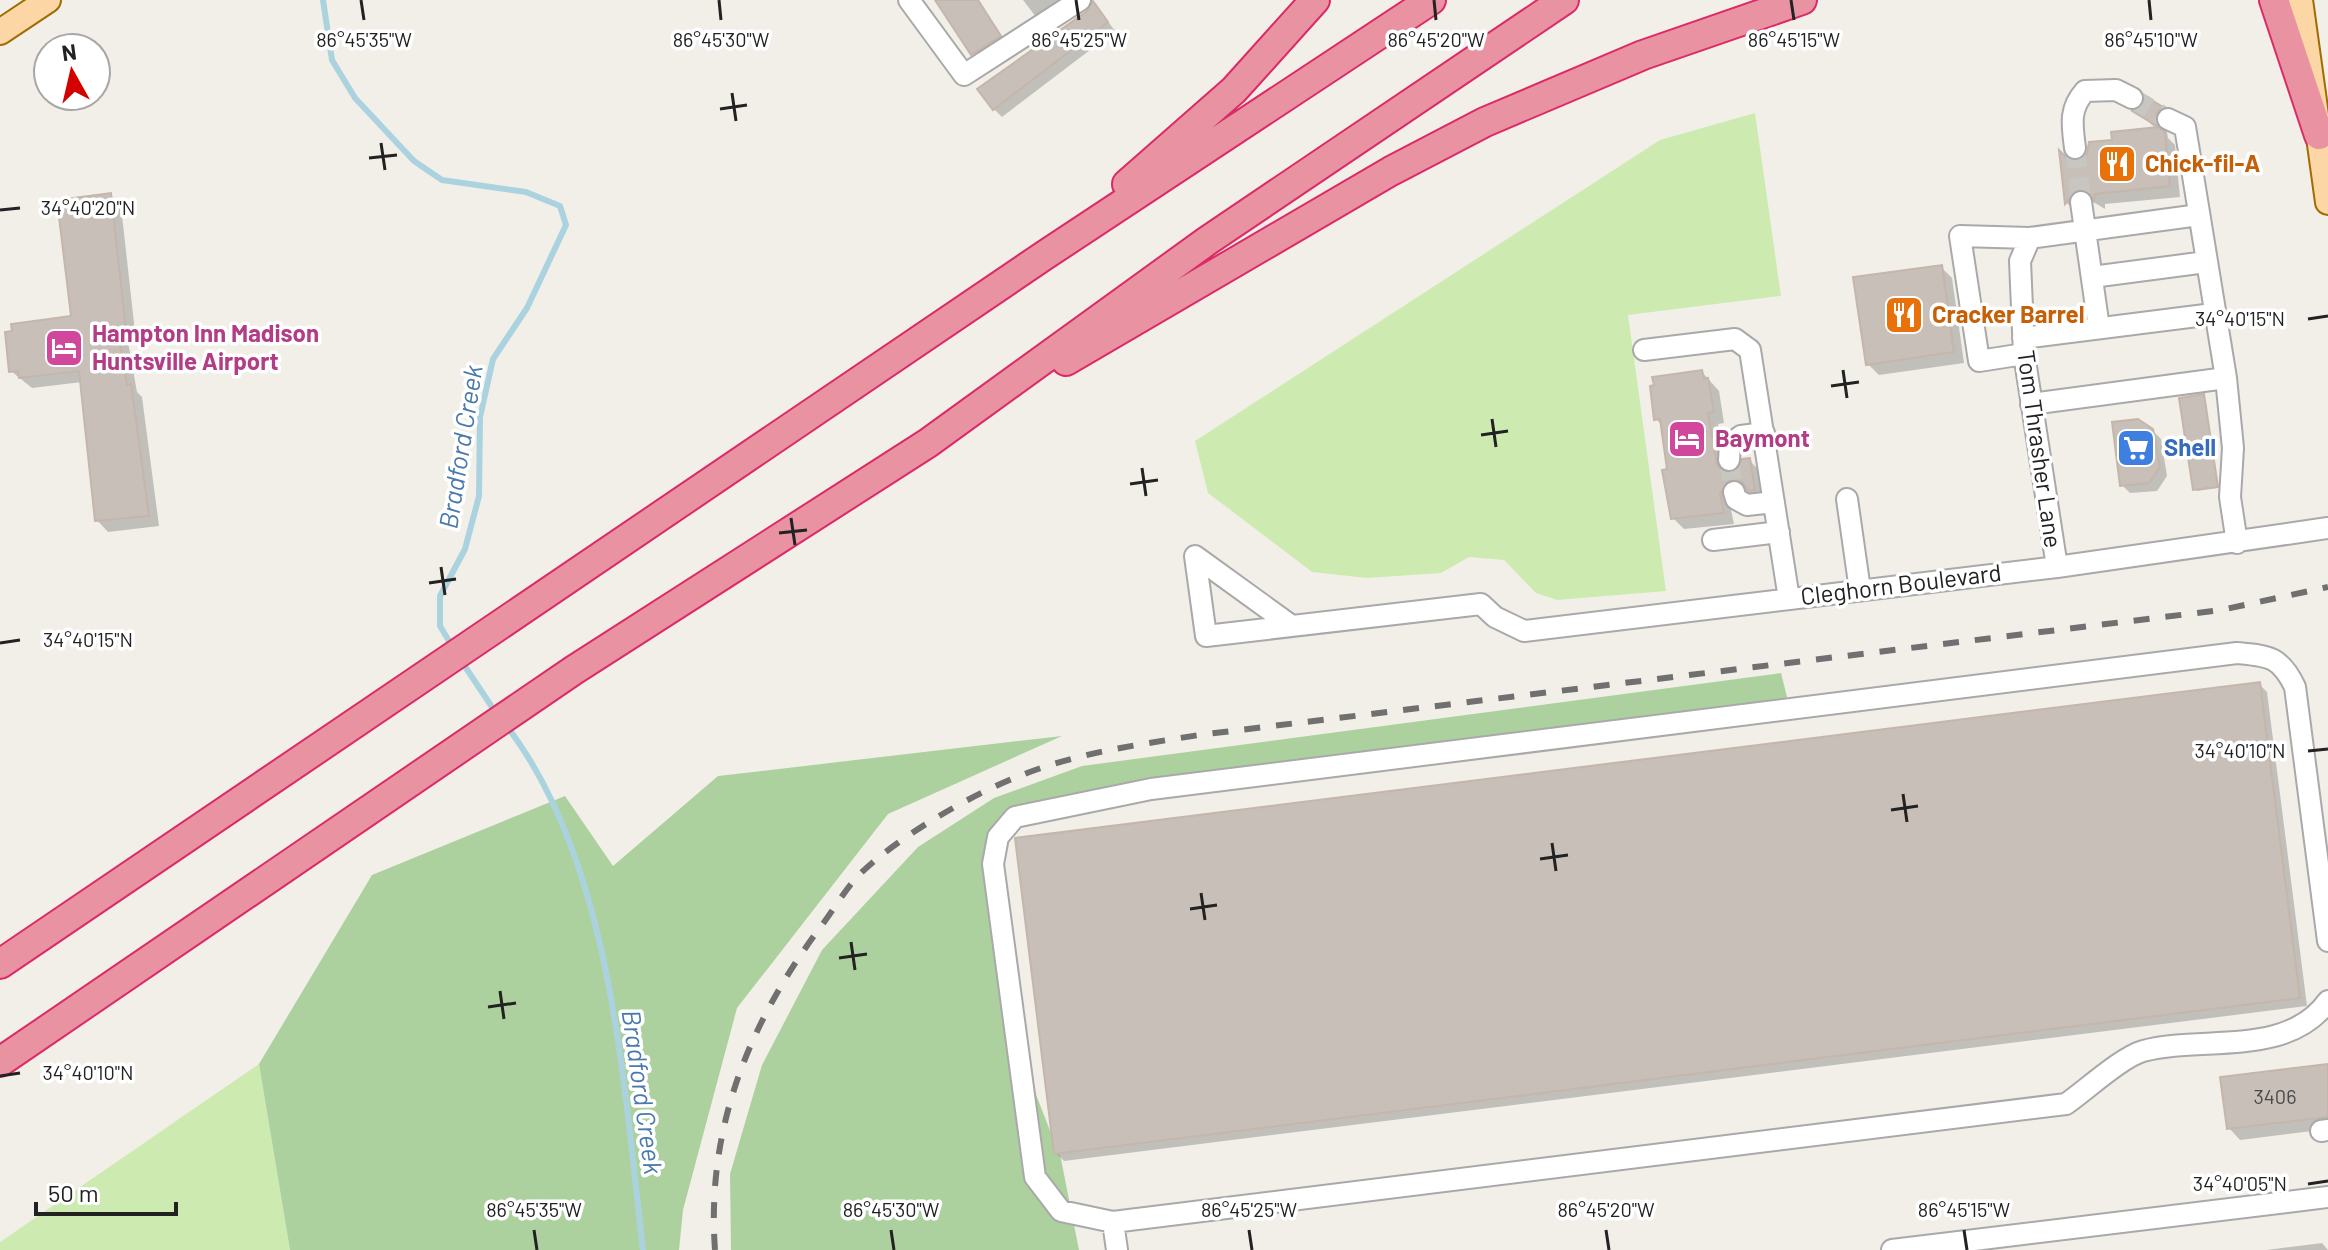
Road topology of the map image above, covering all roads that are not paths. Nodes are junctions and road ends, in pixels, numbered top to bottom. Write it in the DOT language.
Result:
graph roads {
  1 [pos="48,0"];
  2 [pos="909,0"];
  3 [pos="1080,0"];
  4 [pos="1315,0"];
  5 [pos="1431,0"];
  6 [pos="1564,0"];
  7 [pos="1802,0"];
  8 [pos="2274,0"];
  9 [pos="2300,0"];
  10 [pos="0,32"];
  11 [pos="2132,98"];
  12 [pos="2168,119"];
  13 [pos="2319,135"];
  14 [pos="2075,148"];
  15 [pos="2081,202"];
  16 [pos="2328,202"];
  17 [pos="2199,215"];
  18 [pos="2086,231"];
  19 [pos="2030,238"];
  20 [pos="1045,255"];
  21 [pos="2206,262"];
  22 [pos="2092,277"];
  23 [pos="2213,314"];
  24 [pos="2099,328"];
  25 [pos="2024,346"];
  26 [pos="1644,350"];
  27 [pos="2226,378"];
  28 [pos="2031,404"];
  29 [pos="1764,433"];
  30 [pos="928,443"];
  31 [pos="1729,460"];
  32 [pos="1734,492"];
  33 [pos="1847,499"];
  34 [pos="1774,502"];
  35 [pos="2328,528"];
  36 [pos="1779,532"];
  37 [pos="1713,540"];
  38 [pos="2237,543"];
  39 [pos="2057,567"];
  40 [pos="1860,590"];
  41 [pos="1789,599"];
  42 [pos="1289,624"];
  43 [pos="2322,838"];
  44 [pos="2328,941"];
  45 [pos="0,964"];
  46 [pos="2328,1001"];
  47 [pos="0,1062"];
  48 [pos="2328,1197"];
  49 [pos="1113,1222"];
  50 [pos="1117,1250"];
  51 [pos="1892,1250"];
  1 -- 10 [label="main road"];
  2 -- 3 [label="street"];
  4 -- 20 [label="highway"];
  5 -- 20 [label="highway"];
  6 -- 30 [label="highway"];
  7 -- 30 [label="highway"];
  8 -- 13 [label="highway"];
  9 -- 13 [label="main road"];
  11 -- 14 [label="street"];
  12 -- 17 [label="street"];
  13 -- 16 [label="main road"];
  15 -- 18 [label="street"];
  17 -- 18 [label="street"];
  17 -- 21 [label="street"];
  18 -- 19 [label="street"];
  18 -- 22 [label="street"];
  19 -- 25 [label="street, Tom Thrasher Lane"];
  19 -- 25 [label="street"];
  20 -- 45 [label="highway"];
  21 -- 22 [label="street"];
  21 -- 23 [label="street"];
  22 -- 24 [label="street"];
  23 -- 24 [label="street"];
  23 -- 27 [label="street"];
  24 -- 25 [label="street"];
  25 -- 28 [label="street, Tom Thrasher Lane"];
  26 -- 29 [label="street"];
  27 -- 28 [label="street"];
  27 -- 38 [label="street"];
  28 -- 39 [label="street, Tom Thrasher Lane"];
  29 -- 31 [label="street"];
  29 -- 34 [label="street"];
  30 -- 47 [label="highway"];
  32 -- 34 [label="street"];
  33 -- 40 [label="street"];
  34 -- 36 [label="street"];
  35 -- 38 [label="street, Cleghorn Boulevard"];
  36 -- 37 [label="street"];
  36 -- 41 [label="street"];
  38 -- 39 [label="street, Cleghorn Boulevard"];
  39 -- 40 [label="street, Cleghorn Boulevard"];
  40 -- 41 [label="street, Cleghorn Boulevard"];
  41 -- 42 [label="street, Cleghorn Boulevard"];
  42 -- 42 [label="street"];
  43 -- 44 [label="street"];
  43 -- 49 [label="street"];
  46 -- 49 [label="street"];
  48 -- 51 [label="street"];
  49 -- 50 [label="street"];
}
